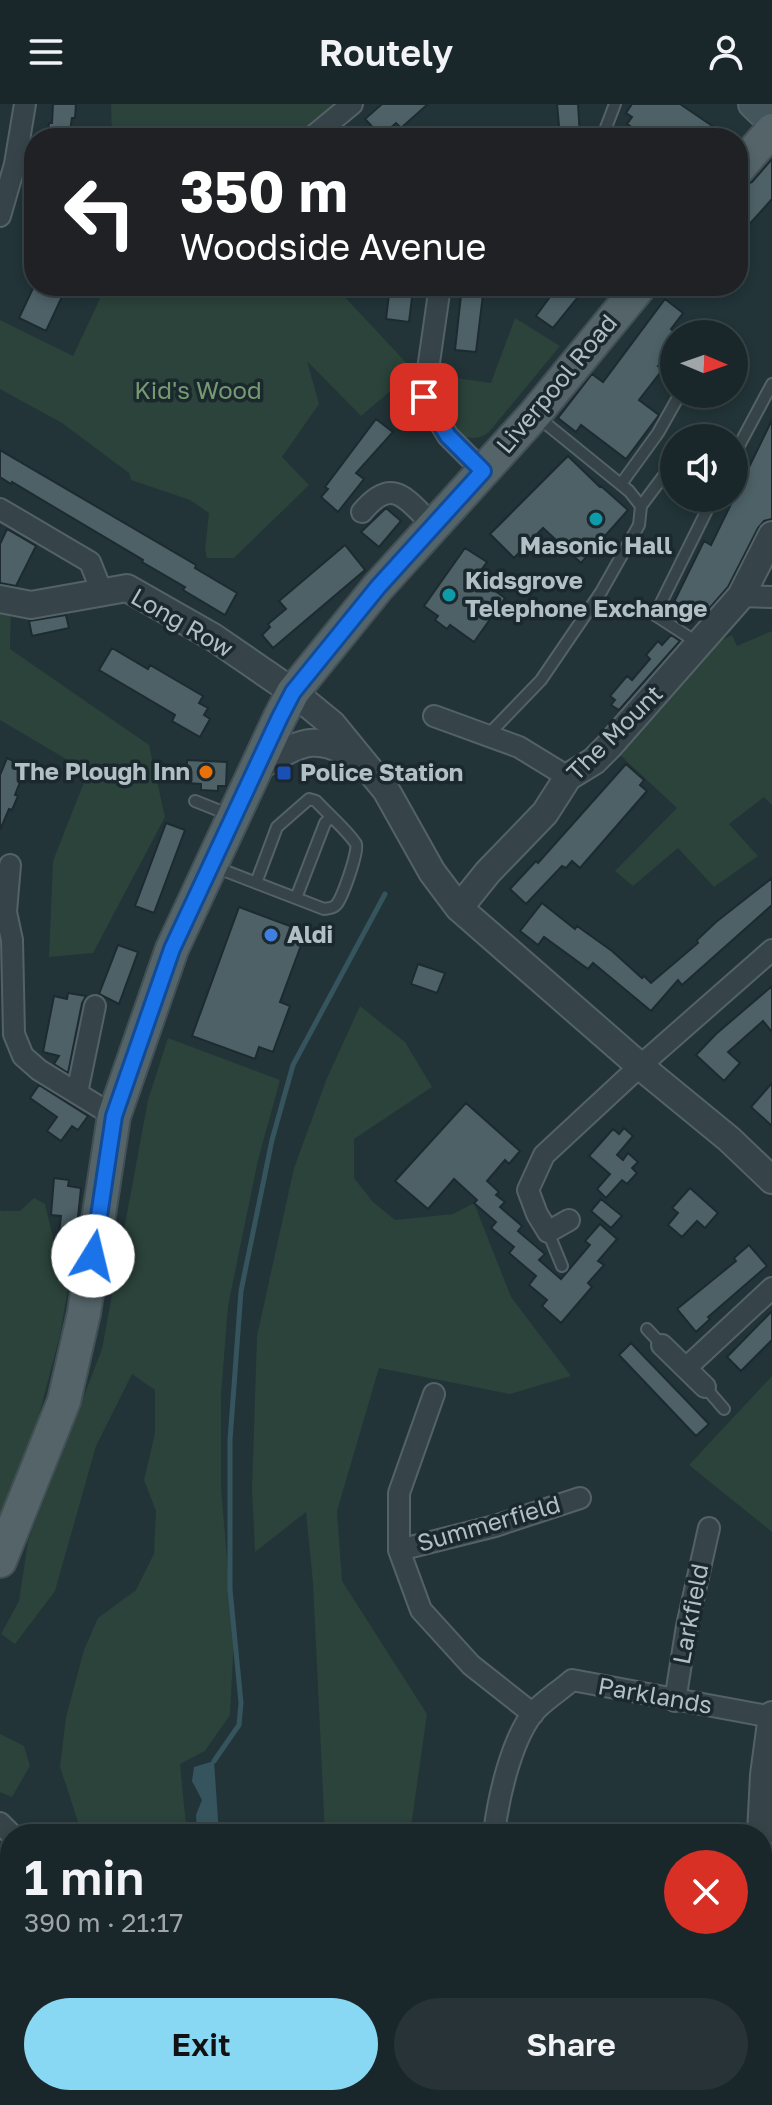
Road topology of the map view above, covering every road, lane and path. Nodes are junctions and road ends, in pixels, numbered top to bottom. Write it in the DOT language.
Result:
graph roads {
  1 [pos="25,104"];
  2 [pos="352,104"];
  3 [pos="615,104"];
  4 [pos="753,104"];
  5 [pos="772,122"];
  6 [pos="323,128"];
  7 [pos="606,128"];
  8 [pos="772,130"];
  9 [pos="748,158"];
  10 [pos="0,216"];
  11 [pos="439,296"];
  12 [pos="632,296"];
  13 [pos="772,384"];
  14 [pos="672,408"];
  15 [pos="535,414"];
  16 [pos="748,429"];
  17 [pos="483,471"];
  18 [pos="660,481"];
  19 [pos="621,484"];
  20 [pos="641,506"];
  21 [pos="0,509"];
  22 [pos="362,512"];
  23 [pos="706,512"];
  24 [pos="433,525"];
  25 [pos="772,535"];
  26 [pos="102,592"];
  27 [pos="741,596"];
  28 [pos="772,597"];
  29 [pos="0,599"];
  30 [pos="699,644"];
  31 [pos="293,692"];
  32 [pos="434,716"];
  33 [pos="488,735"];
  34 [pos="367,766"];
  35 [pos="255,768"];
  36 [pos="568,777"];
  37 [pos="195,801"];
  38 [pos="232,816"];
  39 [pos="331,817"];
  40 [pos="10,865"];
  41 [pos="210,865"];
  42 [pos="256,883"];
  43 [pos="296,898"];
  44 [pos="459,908"];
  45 [pos="6,912"];
  46 [pos="772,950"];
  47 [pos="0,971"];
  48 [pos="95,1006"];
  49 [pos="640,1066"];
  50 [pos="77,1093"];
  51 [pos="114,1116"];
  52 [pos="772,1180"];
  53 [pos="569,1220"];
  54 [pos="548,1232"];
  55 [pos="562,1266"];
  56 [pos="772,1288"];
  57 [pos="647,1329"];
  58 [pos="662,1345"];
  59 [pos="686,1368"];
  60 [pos="705,1387"];
  61 [pos="434,1394"];
  62 [pos="724,1409"];
  63 [pos="580,1498"];
  64 [pos="709,1528"];
  65 [pos="399,1550"];
  66 [pos="0,1561"];
  67 [pos="675,1701"];
  68 [pos="533,1714"];
  69 [pos="772,1716"];
  70 [pos="500,1824"];
  71 [pos="762,1824"];
  1 -- 10 [label="street"];
  2 -- 6 [label="street"];
  3 -- 7 [label="lane"];
  4 -- 5 [label="main road"];
  8 -- 9 [label="main road"];
  11 -- 17 [label="street"];
  12 -- 15 [label="main road, Liverpool Road"];
  13 -- 16 [label="lane"];
  14 -- 19 [label="lane"];
  15 -- 17 [label="main road, Liverpool Road"];
  15 -- 19 [label="lane"];
  17 -- 24 [label="main road, Liverpool Road"];
  18 -- 20 [label="lane"];
  19 -- 20 [label="lane"];
  20 -- 33 [label="lane"];
  21 -- 26 [label="street, Long Row"];
  22 -- 24 [label="street"];
  23 -- 30 [label="lane"];
  24 -- 31 [label="main road, Liverpool Road"];
  25 -- 27 [label="street, The Mount"];
  26 -- 29 [label="street"];
  26 -- 31 [label="street, Long Row"];
  27 -- 28 [label="street"];
  27 -- 30 [label="street, The Mount"];
  30 -- 36 [label="street, The Mount"];
  31 -- 34 [label="street"];
  31 -- 35 [label="main road, Liverpool Road"];
  32 -- 33 [label="street"];
  33 -- 36 [label="street"];
  34 -- 35 [label="street"];
  34 -- 44 [label="street"];
  35 -- 38 [label="main road, Liverpool Road"];
  36 -- 44 [label="street, The Mount"];
  37 -- 38 [label="lane"];
  38 -- 41 [label="main road, Liverpool Road"];
  39 -- 42 [label="lane"];
  39 -- 43 [label="lane"];
  39 -- 43 [label="lane"];
  40 -- 45 [label="street"];
  41 -- 42 [label="lane"];
  41 -- 51 [label="main road, Liverpool Road"];
  42 -- 43 [label="lane"];
  44 -- 49 [label="street"];
  45 -- 47 [label="street"];
  45 -- 50 [label="street"];
  46 -- 49 [label="street"];
  48 -- 50 [label="street"];
  49 -- 52 [label="street"];
  49 -- 54 [label="street"];
  50 -- 51 [label="street"];
  51 -- 66 [label="main road, Liverpool Road"];
  53 -- 54 [label="street"];
  54 -- 55 [label="lane"];
  56 -- 59 [label="street"];
  57 -- 58 [label="lane"];
  58 -- 59 [label="street"];
  59 -- 60 [label="street"];
  60 -- 62 [label="lane"];
  61 -- 65 [label="street"];
  63 -- 65 [label="street, Summerfield"];
  64 -- 67 [label="street, Larkfield"];
  65 -- 68 [label="street"];
  67 -- 68 [label="street, Parklands"];
  67 -- 69 [label="street, Parklands"];
  68 -- 70 [label="street, Parklands"];
  69 -- 71 [label="street"];
}
